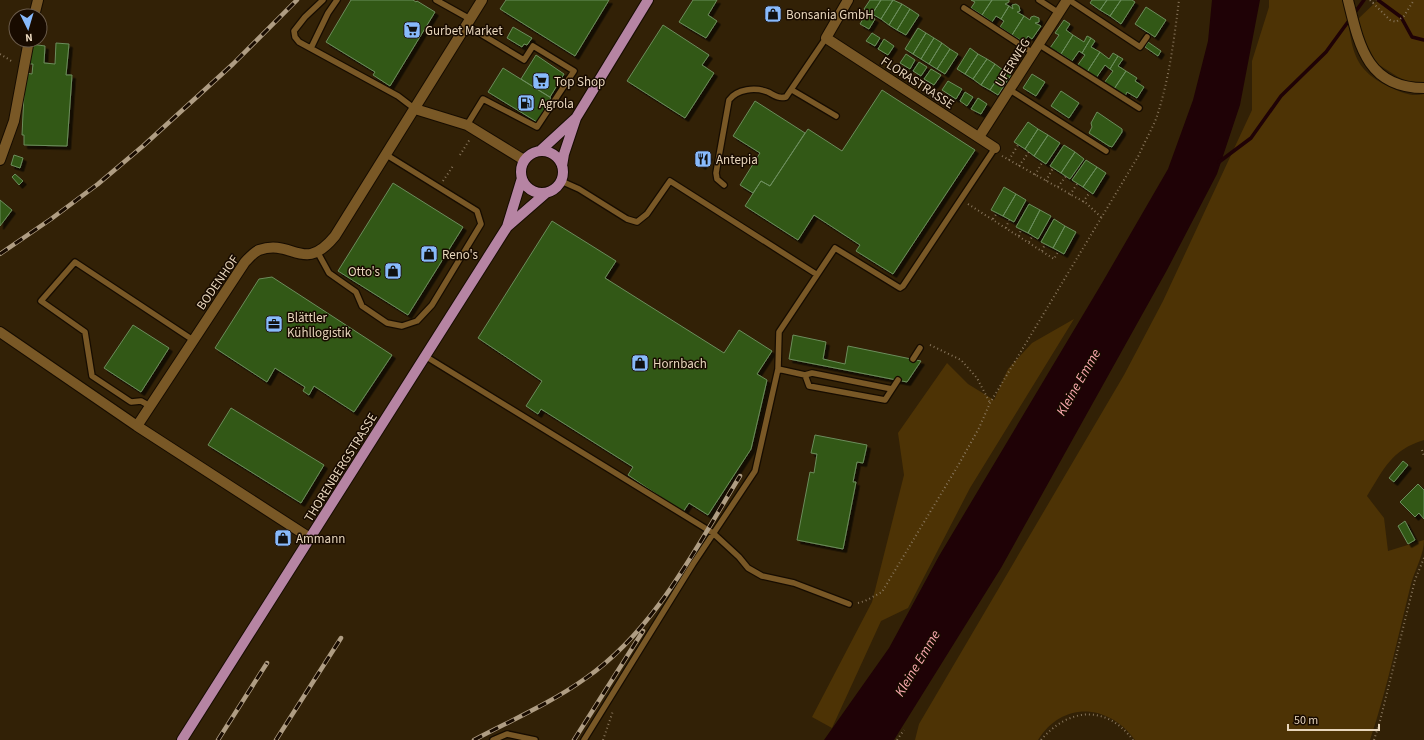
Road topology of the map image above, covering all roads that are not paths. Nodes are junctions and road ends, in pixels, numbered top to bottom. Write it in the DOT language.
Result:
graph roads {
  1 [pos="323,0"];
  2 [pos="337,0"];
  3 [pos="436,0"];
  4 [pos="482,0"];
  5 [pos="648,0"];
  6 [pos="848,0"];
  7 [pos="1040,0"];
  8 [pos="1068,0"];
  9 [pos="1348,1"];
  10 [pos="964,8"];
  11 [pos="1059,13"];
  12 [pos="468,22"];
  13 [pos="1147,37"];
  14 [pos="826,38"];
  15 [pos="1038,44"];
  16 [pos="27,48"];
  17 [pos="311,48"];
  18 [pos="1033,53"];
  19 [pos="1424,88"];
  20 [pos="792,90"];
  21 [pos="1010,90"];
  22 [pos="1139,108"];
  23 [pos="415,109"];
  24 [pos="836,116"];
  25 [pos="576,118"];
  26 [pos="467,125"];
  27 [pos="979,138"];
  28 [pos="994,149"];
  29 [pos="540,151"];
  30 [pos="1106,151"];
  31 [pos="385,154"];
  32 [pos="0,160"];
  33 [pos="524,160"];
  34 [pos="562,166"];
  35 [pos="522,178"];
  36 [pos="561,181"];
  37 [pos="724,185"];
  38 [pos="546,193"];
  39 [pos="507,227"];
  40 [pos="318,253"];
  41 [pos="816,274"];
  42 [pos="0,332"];
  43 [pos="193,340"];
  44 [pos="920,348"];
  45 [pos="425,356"];
  46 [pos="913,359"];
  47 [pos="778,369"];
  48 [pos="805,375"];
  49 [pos="898,380"];
  50 [pos="892,389"];
  51 [pos="150,406"];
  52 [pos="137,426"];
  53 [pos="713,533"];
  54 [pos="310,538"];
  55 [pos="849,604"];
  56 [pos="182,740"];
  57 [pos="493,740"];
  58 [pos="535,740"];
  59 [pos="584,740"];
  1 -- 17 [label="lane"];
  2 -- 17 [label="lane"];
  3 -- 12 [label="lane"];
  4 -- 12 [label="street"];
  5 -- 25 [label="main road"];
  6 -- 14 [label="street"];
  7 -- 11 [label="lane"];
  8 -- 11 [label="street, UFERWEG"];
  8 -- 13 [label="lane"];
  9 -- 19 [label="street"];
  10 -- 18 [label="lane"];
  11 -- 15 [label="street, UFERWEG"];
  12 -- 23 [label="street"];
  12 -- 26 [label="lane"];
  14 -- 20 [label="lane"];
  14 -- 27 [label="street, FLORASTRASSE"];
  15 -- 18 [label="street, UFERWEG"];
  15 -- 22 [label="lane"];
  16 -- 32 [label="street"];
  17 -- 23 [label="lane"];
  18 -- 21 [label="street, UFERWEG"];
  20 -- 24 [label="lane"];
  20 -- 37 [label="lane"];
  21 -- 27 [label="street, UFERWEG"];
  21 -- 30 [label="lane"];
  23 -- 26 [label="street"];
  23 -- 31 [label="street"];
  25 -- 29 [label="main road"];
  25 -- 34 [label="main road"];
  26 -- 33 [label="street"];
  27 -- 28 [label="street, FLORASTRASSE"];
  28 -- 41 [label="lane"];
  29 -- 33 [label="main road"];
  29 -- 34 [label="main road"];
  31 -- 40 [label="street"];
  31 -- 40 [label="lane"];
  33 -- 35 [label="main road"];
  34 -- 36 [label="main road"];
  35 -- 38 [label="main road"];
  35 -- 39 [label="main road, THORENBERGSTRASSE"];
  36 -- 38 [label="main road"];
  36 -- 41 [label="lane"];
  38 -- 39 [label="main road, THORENBERGSTRASSE"];
  39 -- 45 [label="main road, THORENBERGSTRASSE"];
  40 -- 43 [label="street, BODENHOF"];
  41 -- 47 [label="lane"];
  42 -- 52 [label="street"];
  43 -- 51 [label="street, BODENHOF"];
  43 -- 51 [label="lane"];
  44 -- 46 [label="lane"];
  45 -- 53 [label="lane"];
  45 -- 54 [label="main road, THORENBERGSTRASSE"];
  47 -- 48 [label="lane"];
  47 -- 53 [label="lane"];
  48 -- 50 [label="lane"];
  48 -- 50 [label="lane"];
  49 -- 50 [label="lane"];
  51 -- 52 [label="street, BODENHOF"];
  52 -- 54 [label="street"];
  53 -- 55 [label="lane"];
  53 -- 59 [label="lane"];
  54 -- 56 [label="main road, THORENBERGSTRASSE"];
  57 -- 58 [label="lane"];
}
